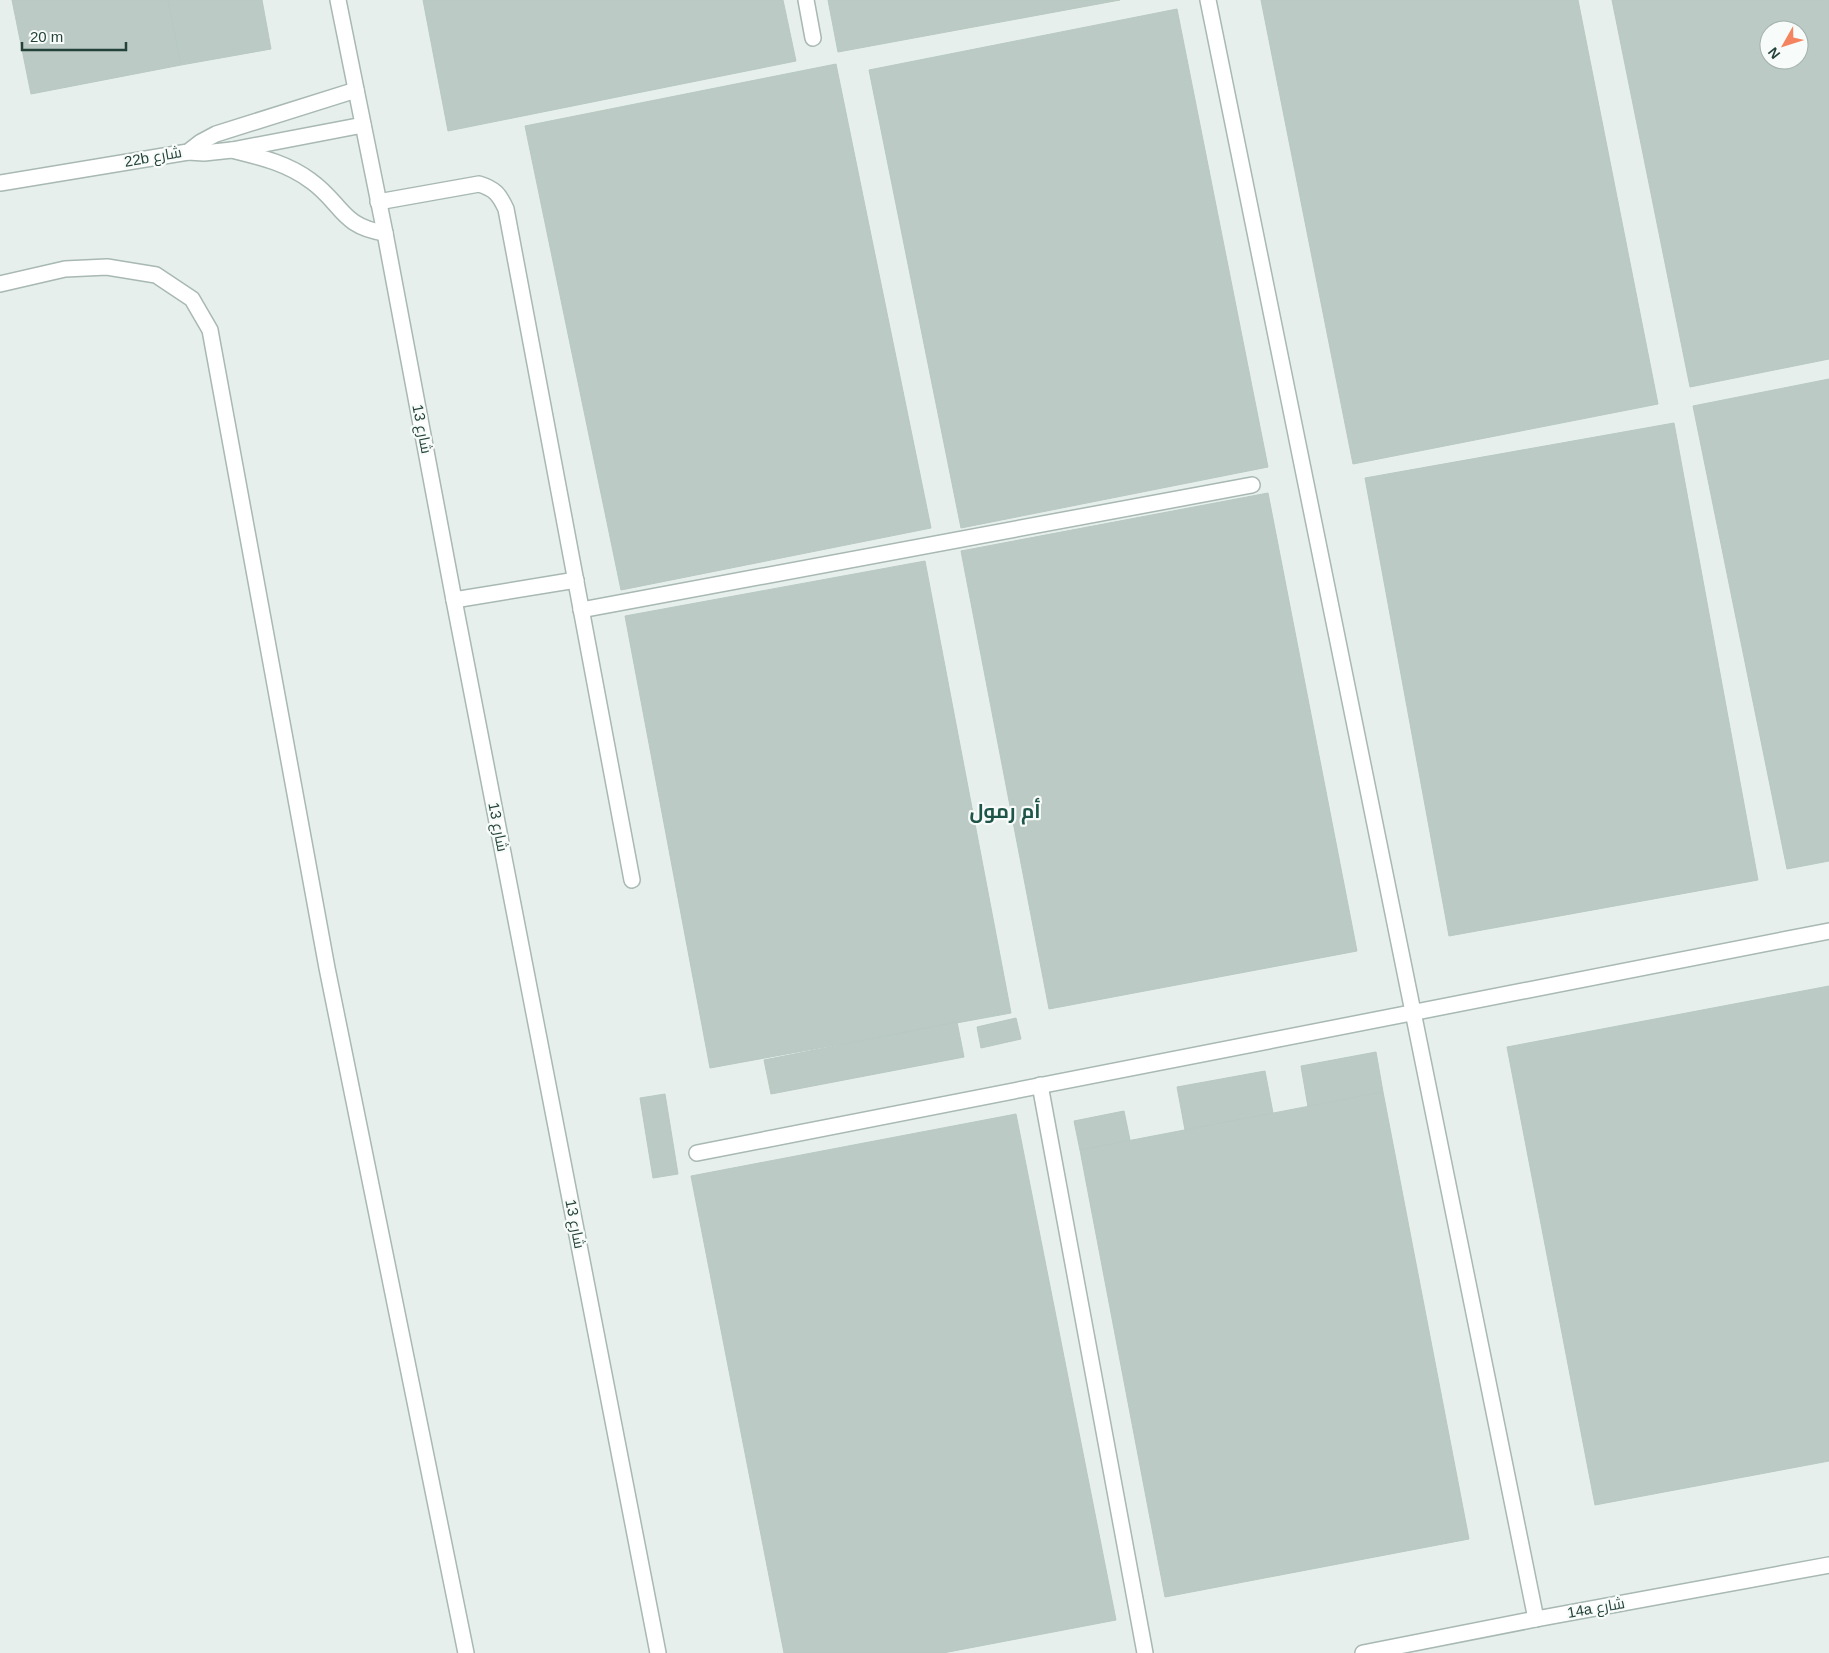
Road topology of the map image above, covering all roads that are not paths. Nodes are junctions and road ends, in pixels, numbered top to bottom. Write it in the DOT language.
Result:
graph roads {
  1 [pos="338,0"];
  2 [pos="806,0"];
  3 [pos="1208,0"];
  4 [pos="813,38"];
  5 [pos="356,90"];
  6 [pos="363,125"];
  7 [pos="232,150"];
  8 [pos="188,152"];
  9 [pos="0,182"];
  10 [pos="378,202"];
  11 [pos="385,233"];
  12 [pos="0,284"];
  13 [pos="1252,485"];
  14 [pos="576,580"];
  15 [pos="454,600"];
  16 [pos="581,610"];
  17 [pos="632,880"];
  18 [pos="1829,931"];
  19 [pos="1413,1011"];
  20 [pos="1040,1085"];
  21 [pos="697,1153"];
  22 [pos="1829,1565"];
  23 [pos="1536,1619"];
  24 [pos="466,1653"];
  25 [pos="658,1653"];
  26 [pos="1145,1653"];
  27 [pos="1363,1653"];
  1 -- 5 [label="street, شارع 13"];
  2 -- 4 [label="street"];
  3 -- 19 [label="street"];
  5 -- 6 [label="street, شارع 13"];
  5 -- 8 [label="street, 22b شارع"];
  6 -- 7 [label="street"];
  6 -- 10 [label="street, شارع 13"];
  7 -- 8 [label="street"];
  7 -- 11 [label="street"];
  8 -- 9 [label="street, 22b شارع"];
  10 -- 11 [label="street, شارع 13"];
  10 -- 14 [label="street"];
  11 -- 15 [label="street, شارع 13"];
  12 -- 24 [label="street"];
  13 -- 16 [label="street"];
  14 -- 15 [label="street"];
  14 -- 16 [label="street"];
  15 -- 25 [label="street, شارع 13"];
  16 -- 17 [label="street"];
  18 -- 19 [label="street"];
  19 -- 20 [label="street"];
  19 -- 23 [label="street"];
  20 -- 21 [label="street"];
  20 -- 26 [label="street"];
  22 -- 23 [label="street, 14a شارع"];
  23 -- 27 [label="street, 14a شارع"];
}
